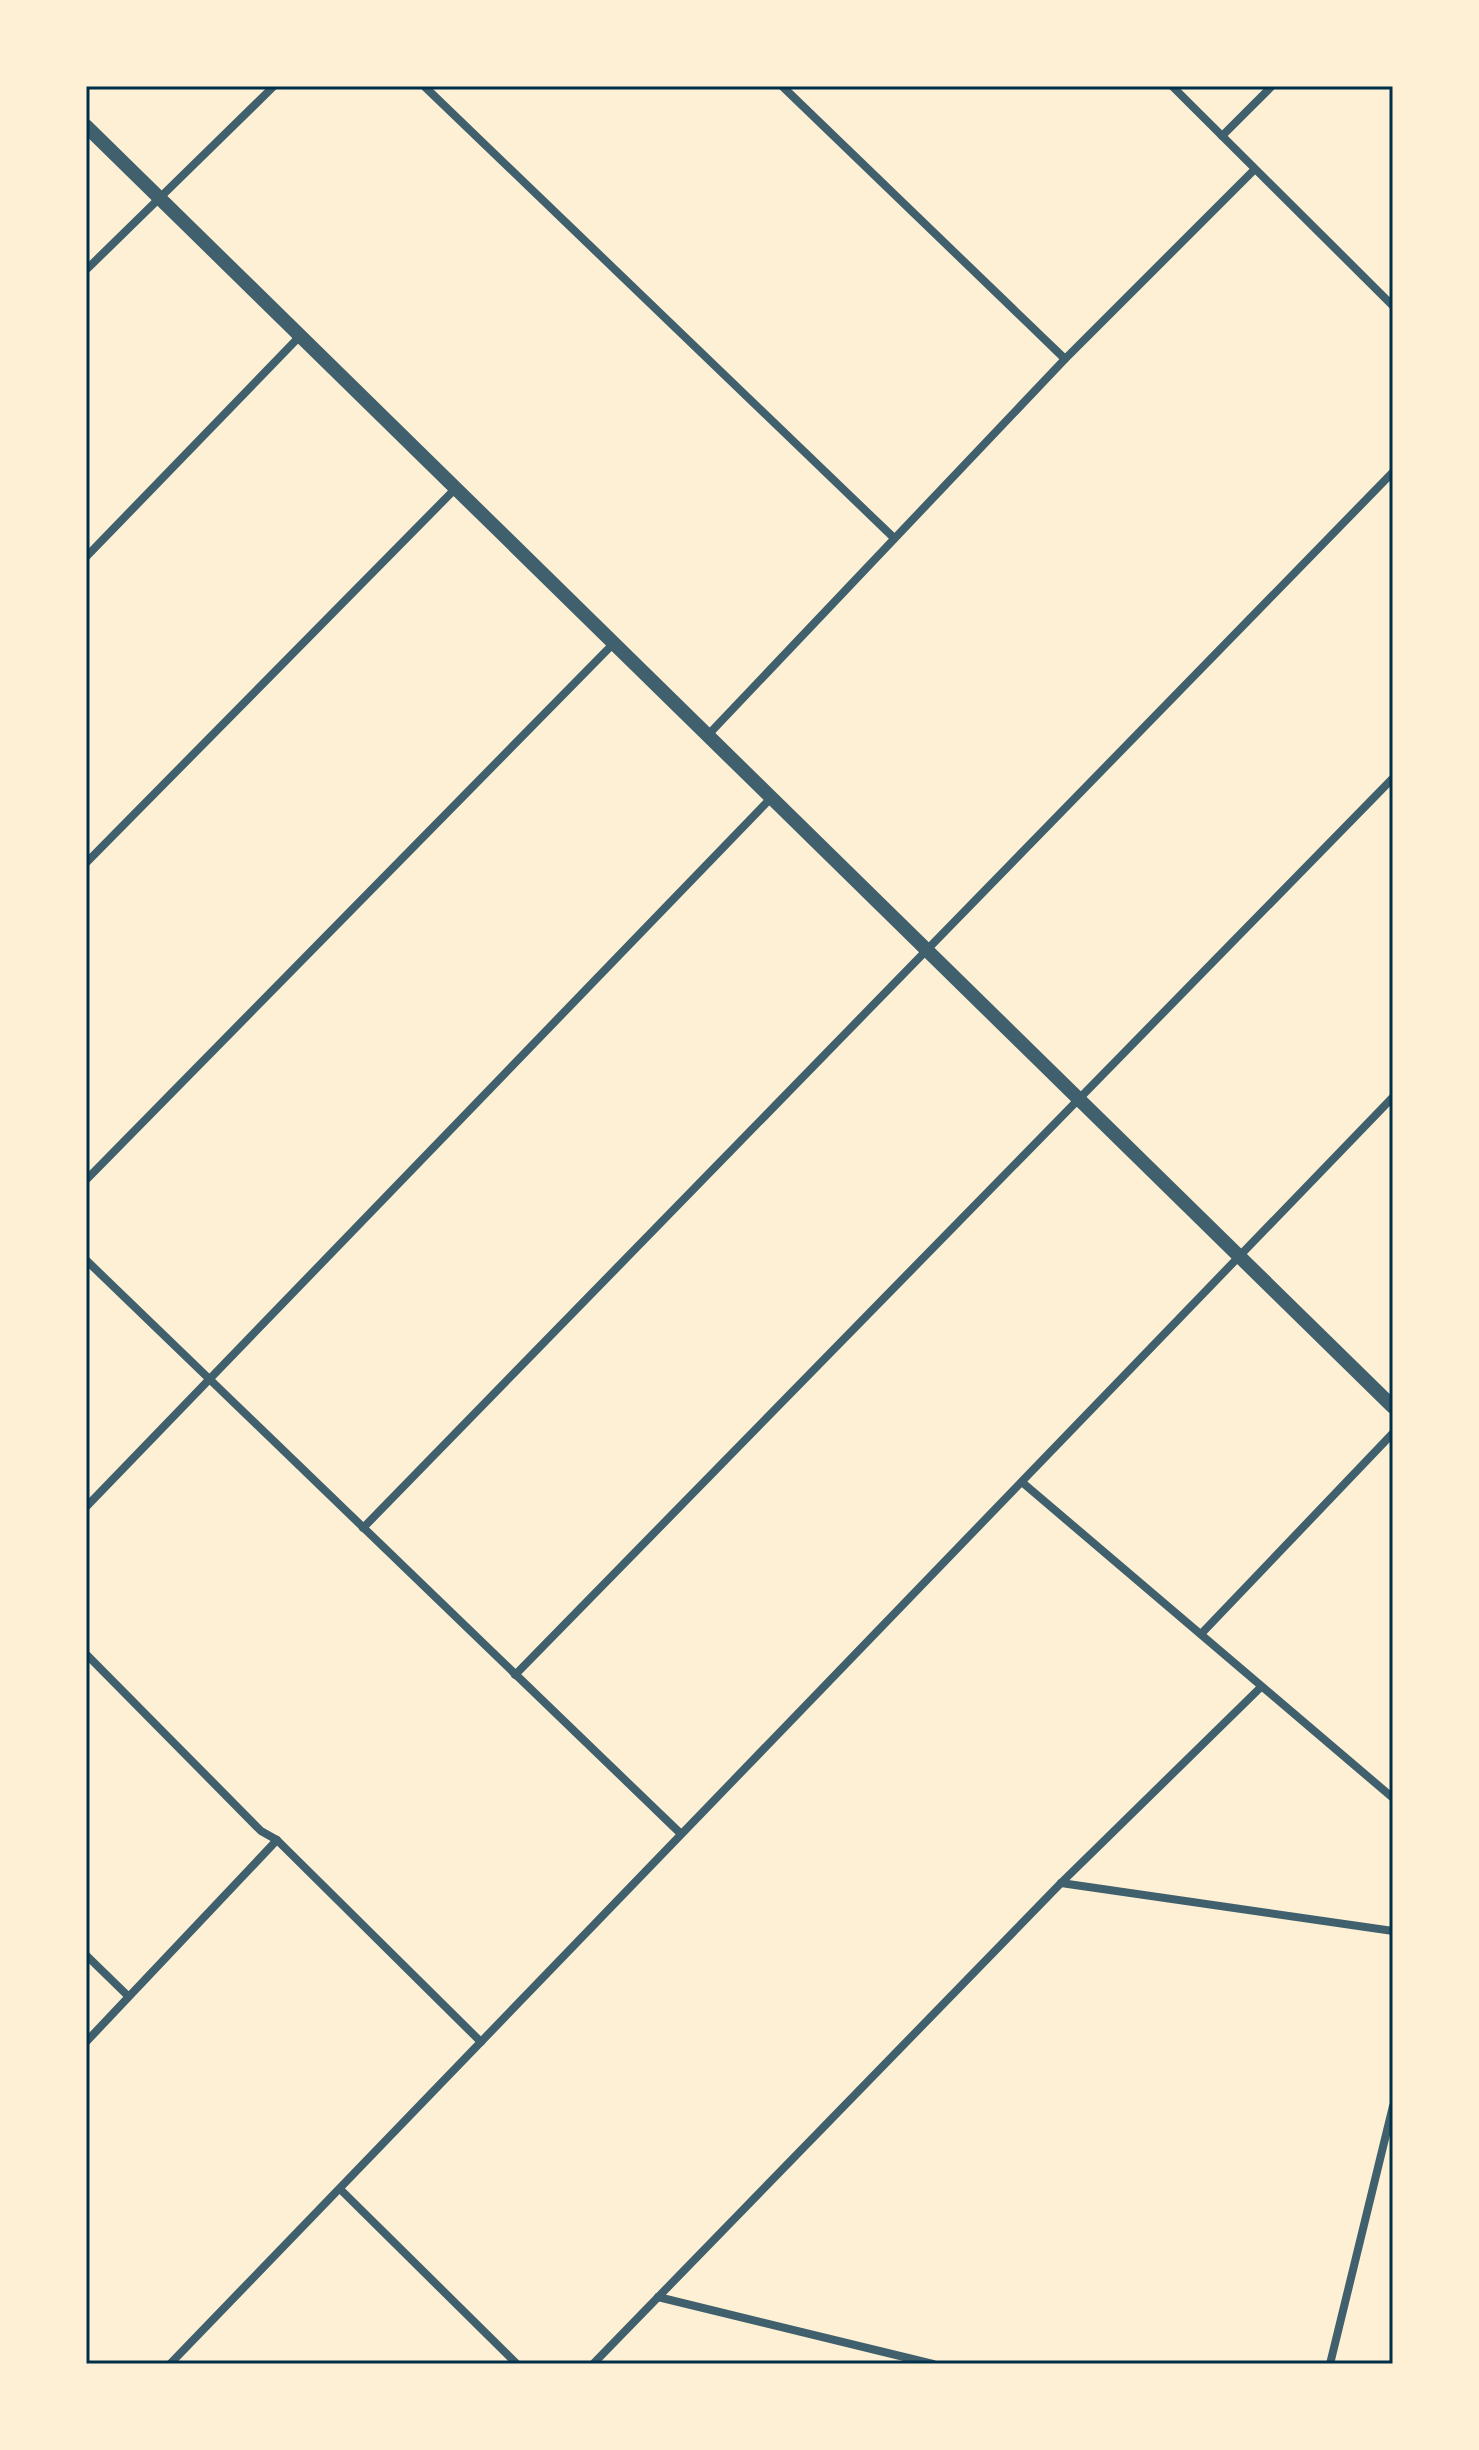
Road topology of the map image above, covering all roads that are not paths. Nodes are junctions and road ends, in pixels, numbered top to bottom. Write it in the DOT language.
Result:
graph roads {
  1 [pos="274,86"];
  2 [pos="424,86"];
  3 [pos="782,86"];
  4 [pos="1172,86"];
  5 [pos="1272,86"];
  6 [pos="86,126"];
  7 [pos="1222,136"];
  8 [pos="1254,170"];
  9 [pos="159,197"];
  10 [pos="86,270"];
  11 [pos="1393,306"];
  12 [pos="300,336"];
  13 [pos="1065,359"];
  14 [pos="1393,472"];
  15 [pos="456,488"];
  16 [pos="894,538"];
  17 [pos="86,557"];
  18 [pos="614,643"];
  19 [pos="708,735"];
  20 [pos="1393,778"];
  21 [pos="771,798"];
  22 [pos="86,863"];
  23 [pos="926,949"];
  24 [pos="1077,1097"];
  25 [pos="1393,1097"];
  26 [pos="86,1180"];
  27 [pos="1238,1255"];
  28 [pos="86,1260"];
  29 [pos="208,1380"];
  30 [pos="1392,1405"];
  31 [pos="1393,1433"];
  32 [pos="1023,1483"];
  33 [pos="86,1507"];
  34 [pos="363,1528"];
  35 [pos="1201,1634"];
  36 [pos="86,1654"];
  37 [pos="515,1675"];
  38 [pos="1261,1687"];
  39 [pos="1393,1798"];
  40 [pos="680,1833"];
  41 [pos="277,1840"];
  42 [pos="1061,1883"];
  43 [pos="1393,1931"];
  44 [pos="86,1955"];
  45 [pos="127,1995"];
  46 [pos="86,2042"];
  47 [pos="481,2042"];
  48 [pos="1393,2106"];
  49 [pos="341,2190"];
  50 [pos="658,2297"];
  51 [pos="170,2364"];
  52 [pos="517,2364"];
  53 [pos="593,2364"];
  54 [pos="933,2364"];
  55 [pos="1330,2364"];
  1 -- 9 [label="street"];
  2 -- 16 [label="street"];
  3 -- 13 [label="street"];
  4 -- 7 [label="street"];
  5 -- 7 [label="street"];
  6 -- 9 [label="street"];
  7 -- 8 [label="street"];
  8 -- 11 [label="street"];
  8 -- 13 [label="street"];
  9 -- 10 [label="street"];
  9 -- 12 [label="street"];
  12 -- 15 [label="street"];
  12 -- 17 [label="street"];
  13 -- 16 [label="street"];
  14 -- 23 [label="street"];
  15 -- 18 [label="street"];
  15 -- 22 [label="street"];
  16 -- 19 [label="street"];
  18 -- 19 [label="street"];
  18 -- 26 [label="street"];
  19 -- 21 [label="street"];
  20 -- 24 [label="street"];
  21 -- 23 [label="street"];
  21 -- 29 [label="street"];
  23 -- 24 [label="street"];
  23 -- 34 [label="street"];
  24 -- 27 [label="street"];
  24 -- 37 [label="street"];
  25 -- 27 [label="street"];
  27 -- 30 [label="street"];
  27 -- 32 [label="street"];
  28 -- 29 [label="street"];
  29 -- 33 [label="street"];
  29 -- 34 [label="street"];
  31 -- 35 [label="street"];
  32 -- 35 [label="street"];
  32 -- 40 [label="street"];
  34 -- 37 [label="street"];
  35 -- 38 [label="street"];
  36 -- 41 [label="street"];
  37 -- 40 [label="street"];
  38 -- 39 [label="street"];
  38 -- 42 [label="street"];
  40 -- 47 [label="street"];
  41 -- 45 [label="street"];
  41 -- 47 [label="street"];
  42 -- 43 [label="street"];
  42 -- 50 [label="street"];
  44 -- 45 [label="street"];
  45 -- 46 [label="street"];
  47 -- 49 [label="street"];
  48 -- 55 [label="street"];
  49 -- 51 [label="street"];
  49 -- 52 [label="street"];
  50 -- 53 [label="street"];
  50 -- 54 [label="street"];
}
